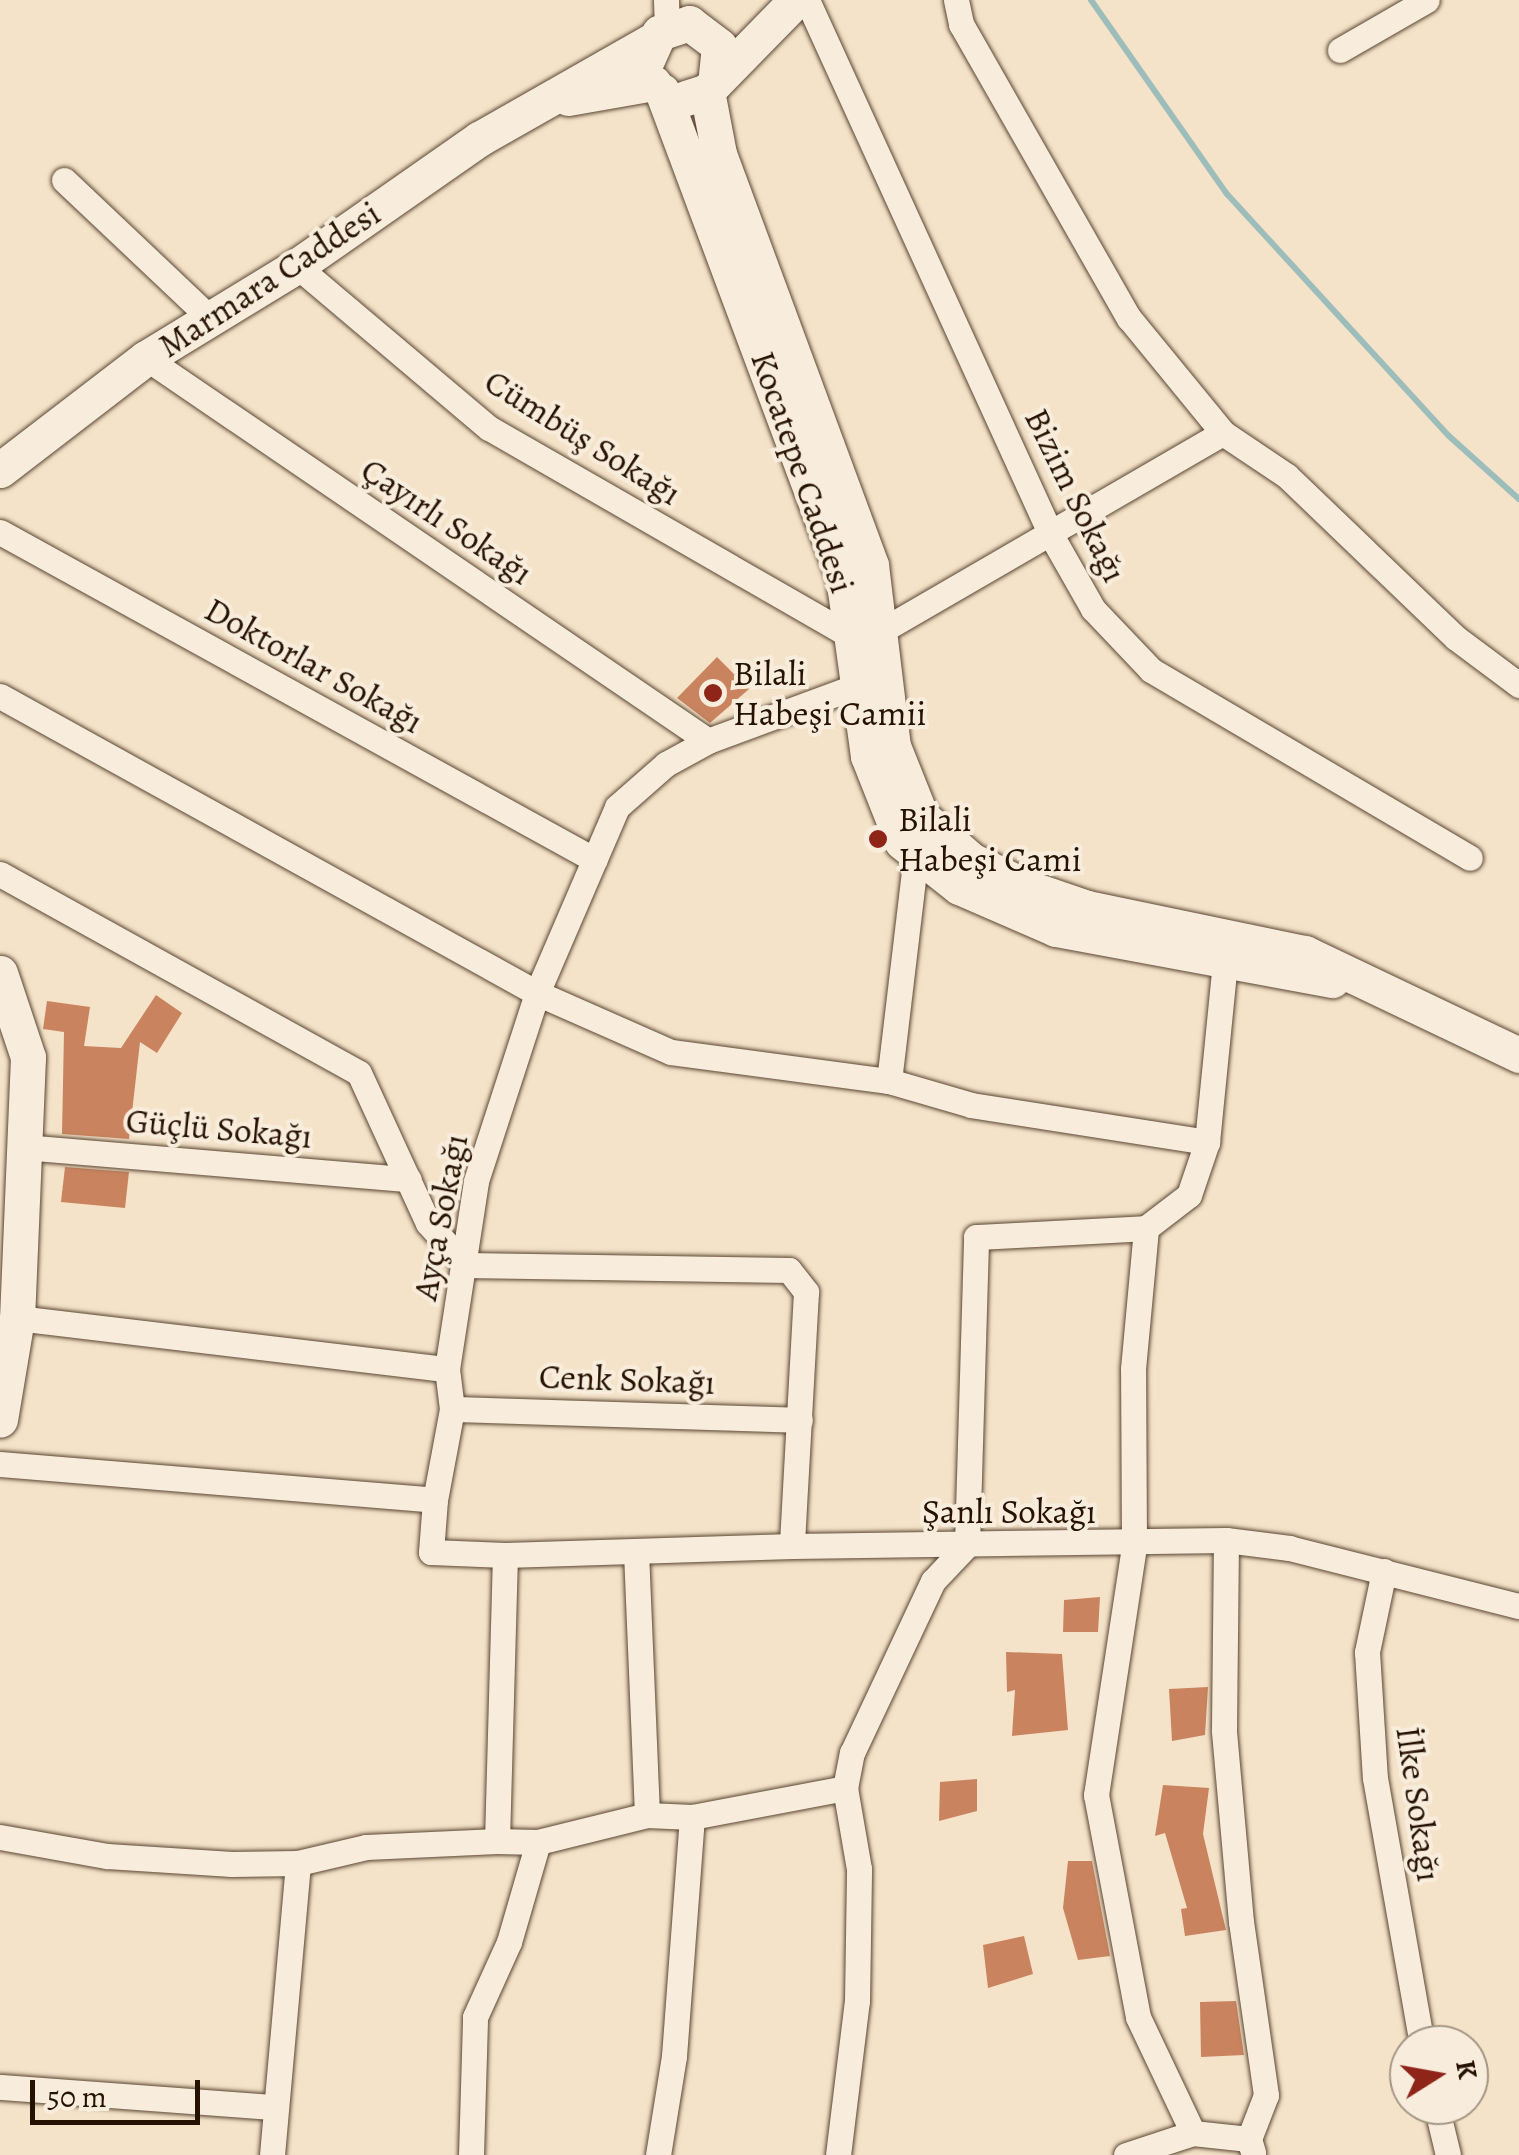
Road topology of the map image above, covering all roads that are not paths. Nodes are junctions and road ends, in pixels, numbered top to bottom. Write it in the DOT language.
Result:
graph roads {
  1 [pos="712,0"];
  2 [pos="796,0"];
  3 [pos="806,0"];
  4 [pos="956,0"];
  5 [pos="1427,0"];
  6 [pos="666,23"];
  7 [pos="1340,50"];
  8 [pos="711,87"];
  9 [pos="658,88"];
  10 [pos="548,102"];
  11 [pos="64,180"];
  12 [pos="297,266"];
  13 [pos="212,320"];
  14 [pos="146,358"];
  15 [pos="1223,433"];
  16 [pos="4,458"];
  17 [pos="0,532"];
  18 [pos="1051,535"];
  19 [pos="867,634"];
  20 [pos="872,680"];
  21 [pos="1519,685"];
  22 [pos="0,696"];
  23 [pos="708,741"];
  24 [pos="921,816"];
  25 [pos="916,856"];
  26 [pos="1470,858"];
  27 [pos="595,860"];
  28 [pos="0,874"];
  29 [pos="1228,948"];
  30 [pos="0,973"];
  31 [pos="537,993"];
  32 [pos="1519,1055"];
  33 [pos="889,1081"];
  34 [pos="1208,1142"];
  35 [pos="24,1147"];
  36 [pos="408,1179"];
  37 [pos="1146,1228"];
  38 [pos="465,1265"];
  39 [pos="17,1318"];
  40 [pos="447,1370"];
  41 [pos="452,1409"];
  42 [pos="0,1420"];
  43 [pos="800,1420"];
  44 [pos="0,1464"];
  45 [pos="435,1500"];
  46 [pos="1226,1540"];
  47 [pos="967,1545"];
  48 [pos="792,1546"];
  49 [pos="1134,1546"];
  50 [pos="636,1552"];
  51 [pos="505,1555"];
  52 [pos="1384,1571"];
  53 [pos="1519,1606"];
  54 [pos="845,1788"];
  55 [pos="647,1815"];
  56 [pos="692,1817"];
  57 [pos="0,1837"];
  58 [pos="497,1841"];
  59 [pos="538,1842"];
  60 [pos="298,1863"];
  61 [pos="1418,2025"];
  62 [pos="0,2087"];
  63 [pos="273,2107"];
  64 [pos="1441,2125"];
  65 [pos="1193,2134"];
  66 [pos="1252,2147"];
  67 [pos="272,2155"];
  68 [pos="471,2155"];
  69 [pos="658,2155"];
  70 [pos="838,2155"];
  71 [pos="1126,2155"];
  72 [pos="1448,2155"];
  1 -- 6 [label="main road, Marmara Caddesi"];
  2 -- 8 [label="main road"];
  3 -- 18 [label="street, Bizim Sokağı"];
  4 -- 15 [label="street"];
  5 -- 7 [label="street"];
  6 -- 8 [label="main road"];
  6 -- 9 [label="main road"];
  6 -- 10 [label="main road, Marmara Caddesi"];
  8 -- 9 [label="main road"];
  8 -- 19 [label="main road, Kocatepe Caddesi"];
  9 -- 10 [label="main road, Marmara Caddesi"];
  9 -- 19 [label="main road, Kocatepe Caddesi"];
  10 -- 12 [label="main road, Marmara Caddesi"];
  11 -- 13 [label="street"];
  12 -- 13 [label="main road, Marmara Caddesi"];
  12 -- 19 [label="street, Cümbüş Sokağı"];
  13 -- 14 [label="main road, Marmara Caddesi"];
  14 -- 16 [label="main road, Marmara Caddesi"];
  14 -- 23 [label="street, Çayırlı Sokağı"];
  15 -- 18 [label="street"];
  15 -- 21 [label="street"];
  17 -- 27 [label="street, Doktorlar Sokağı"];
  18 -- 19 [label="street"];
  18 -- 26 [label="street, Bizim Sokağı"];
  19 -- 20 [label="main road, Kocatepe Caddesi"];
  20 -- 23 [label="street, Ayça Sokağı"];
  20 -- 24 [label="main road, Kocatepe Caddesi"];
  20 -- 25 [label="main road, Kocatepe Caddesi"];
  22 -- 31 [label="street"];
  23 -- 27 [label="street, Ayça Sokağı"];
  24 -- 25 [label="main road"];
  24 -- 29 [label="main road, Kocatepe Caddesi"];
  25 -- 29 [label="main road, Kocatepe Caddesi"];
  25 -- 33 [label="street"];
  27 -- 31 [label="street, Ayça Sokağı"];
  28 -- 36 [label="street"];
  29 -- 32 [label="main road, Kocatepe Caddesi"];
  29 -- 34 [label="street"];
  30 -- 35 [label="main road"];
  31 -- 33 [label="street"];
  31 -- 38 [label="street, Ayça Sokağı"];
  33 -- 34 [label="street"];
  34 -- 37 [label="street"];
  35 -- 36 [label="street, Güçlü Sokağı"];
  35 -- 39 [label="main road"];
  36 -- 38 [label="street"];
  37 -- 47 [label="street"];
  37 -- 49 [label="street"];
  38 -- 40 [label="street, Ayça Sokağı"];
  38 -- 43 [label="street"];
  39 -- 40 [label="street"];
  39 -- 42 [label="main road"];
  40 -- 41 [label="street, Ayça Sokağı"];
  41 -- 43 [label="street, Cenk Sokağı"];
  41 -- 45 [label="street, Ayça Sokağı"];
  43 -- 48 [label="street"];
  44 -- 45 [label="street"];
  45 -- 51 [label="street, Ayça Sokağı"];
  46 -- 49 [label="street, Şanlı Sokağı"];
  46 -- 52 [label="street, Şanlı Sokağı"];
  46 -- 66 [label="street"];
  47 -- 48 [label="street, Şanlı Sokağı"];
  47 -- 49 [label="street, Şanlı Sokağı"];
  47 -- 54 [label="street"];
  48 -- 50 [label="street, Şanlı Sokağı"];
  49 -- 65 [label="street"];
  50 -- 51 [label="street, Şanlı Sokağı"];
  50 -- 55 [label="street"];
  51 -- 58 [label="street"];
  52 -- 53 [label="street, Şanlı Sokağı"];
  52 -- 61 [label="street, İlke Sokağı"];
  54 -- 56 [label="street"];
  54 -- 70 [label="street"];
  55 -- 56 [label="street"];
  55 -- 59 [label="street"];
  56 -- 69 [label="street"];
  57 -- 60 [label="street"];
  58 -- 59 [label="street"];
  58 -- 60 [label="street"];
  59 -- 68 [label="street"];
  60 -- 63 [label="street"];
  62 -- 63 [label="street"];
  63 -- 67 [label="street"];
  64 -- 72 [label="street"];
  65 -- 66 [label="street"];
  65 -- 71 [label="street"];
}
